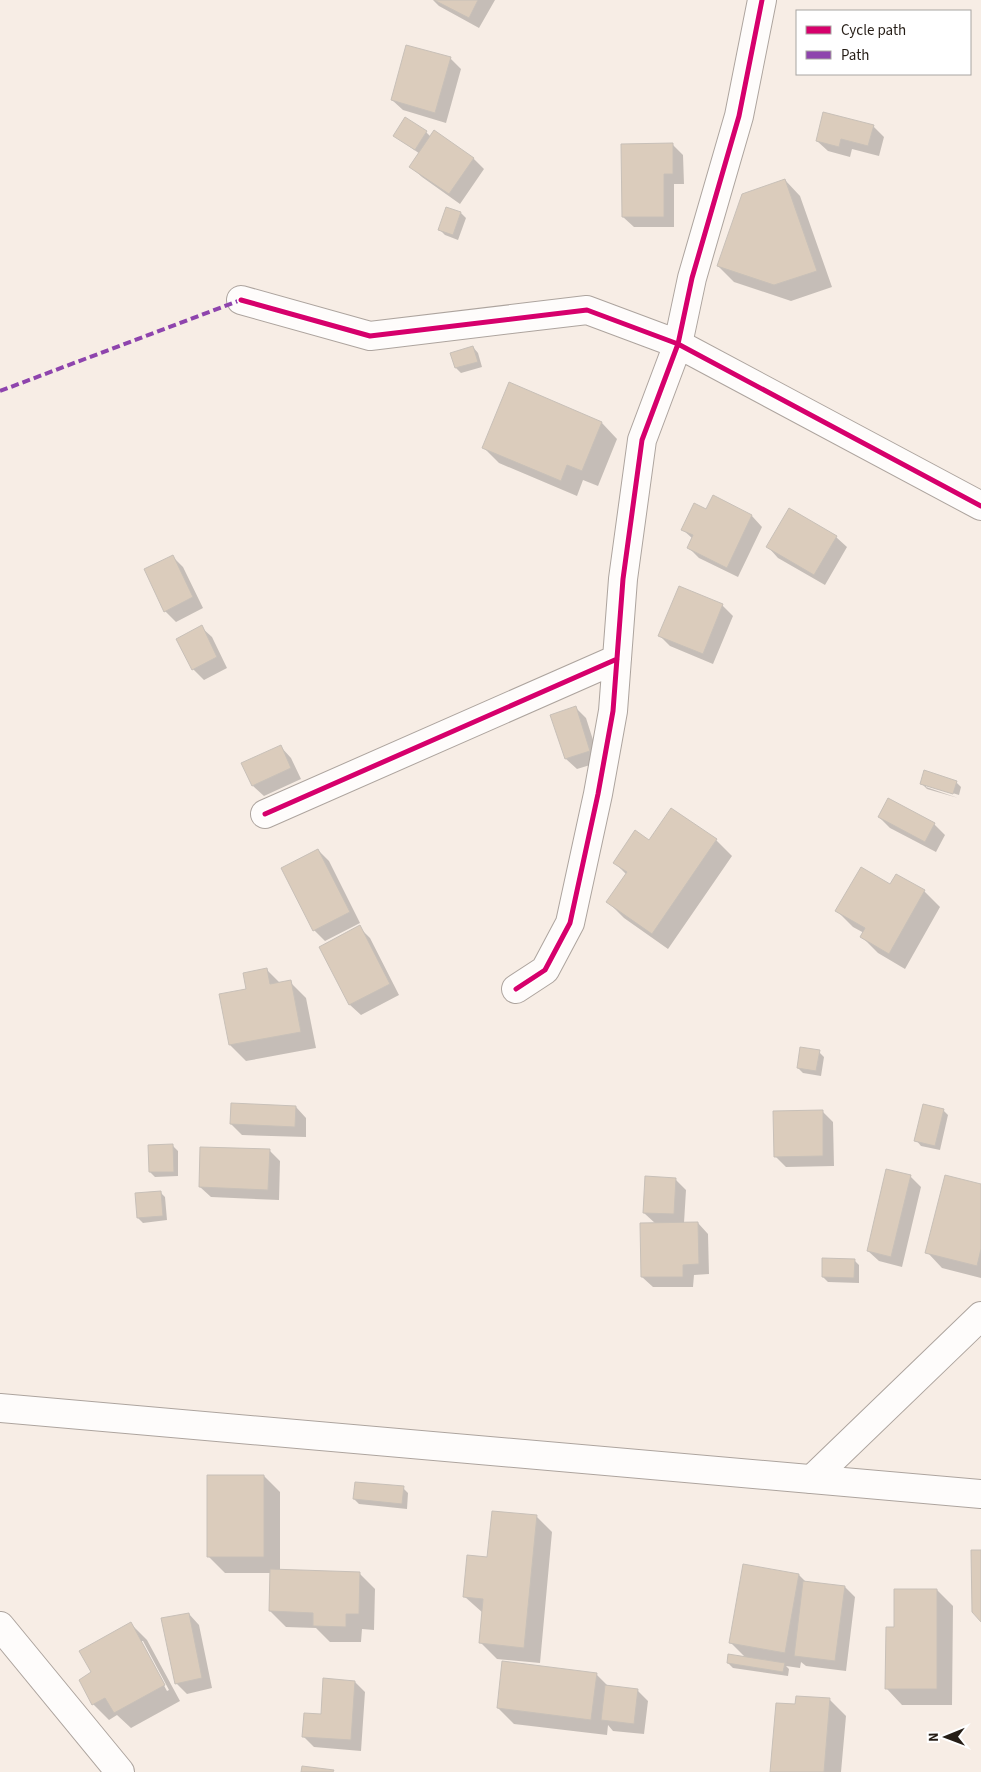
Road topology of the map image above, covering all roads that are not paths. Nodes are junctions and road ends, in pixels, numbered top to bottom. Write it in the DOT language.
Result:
graph roads {
  1 [pos="762,0"];
  2 [pos="241,300"];
  3 [pos="678,344"];
  4 [pos="981,506"];
  5 [pos="617,659"];
  6 [pos="265,814"];
  7 [pos="516,989"];
  8 [pos="981,1316"];
  9 [pos="0,1408"];
  10 [pos="812,1479"];
  11 [pos="981,1494"];
  12 [pos="0,1626"];
  13 [pos="120,1772"];
  1 -- 3 [label="street"];
  2 -- 3 [label="street"];
  3 -- 4 [label="street"];
  3 -- 5 [label="street"];
  5 -- 6 [label="street"];
  5 -- 7 [label="street"];
  8 -- 10 [label="street"];
  9 -- 10 [label="street"];
  10 -- 11 [label="street"];
  12 -- 13 [label="street"];
}
